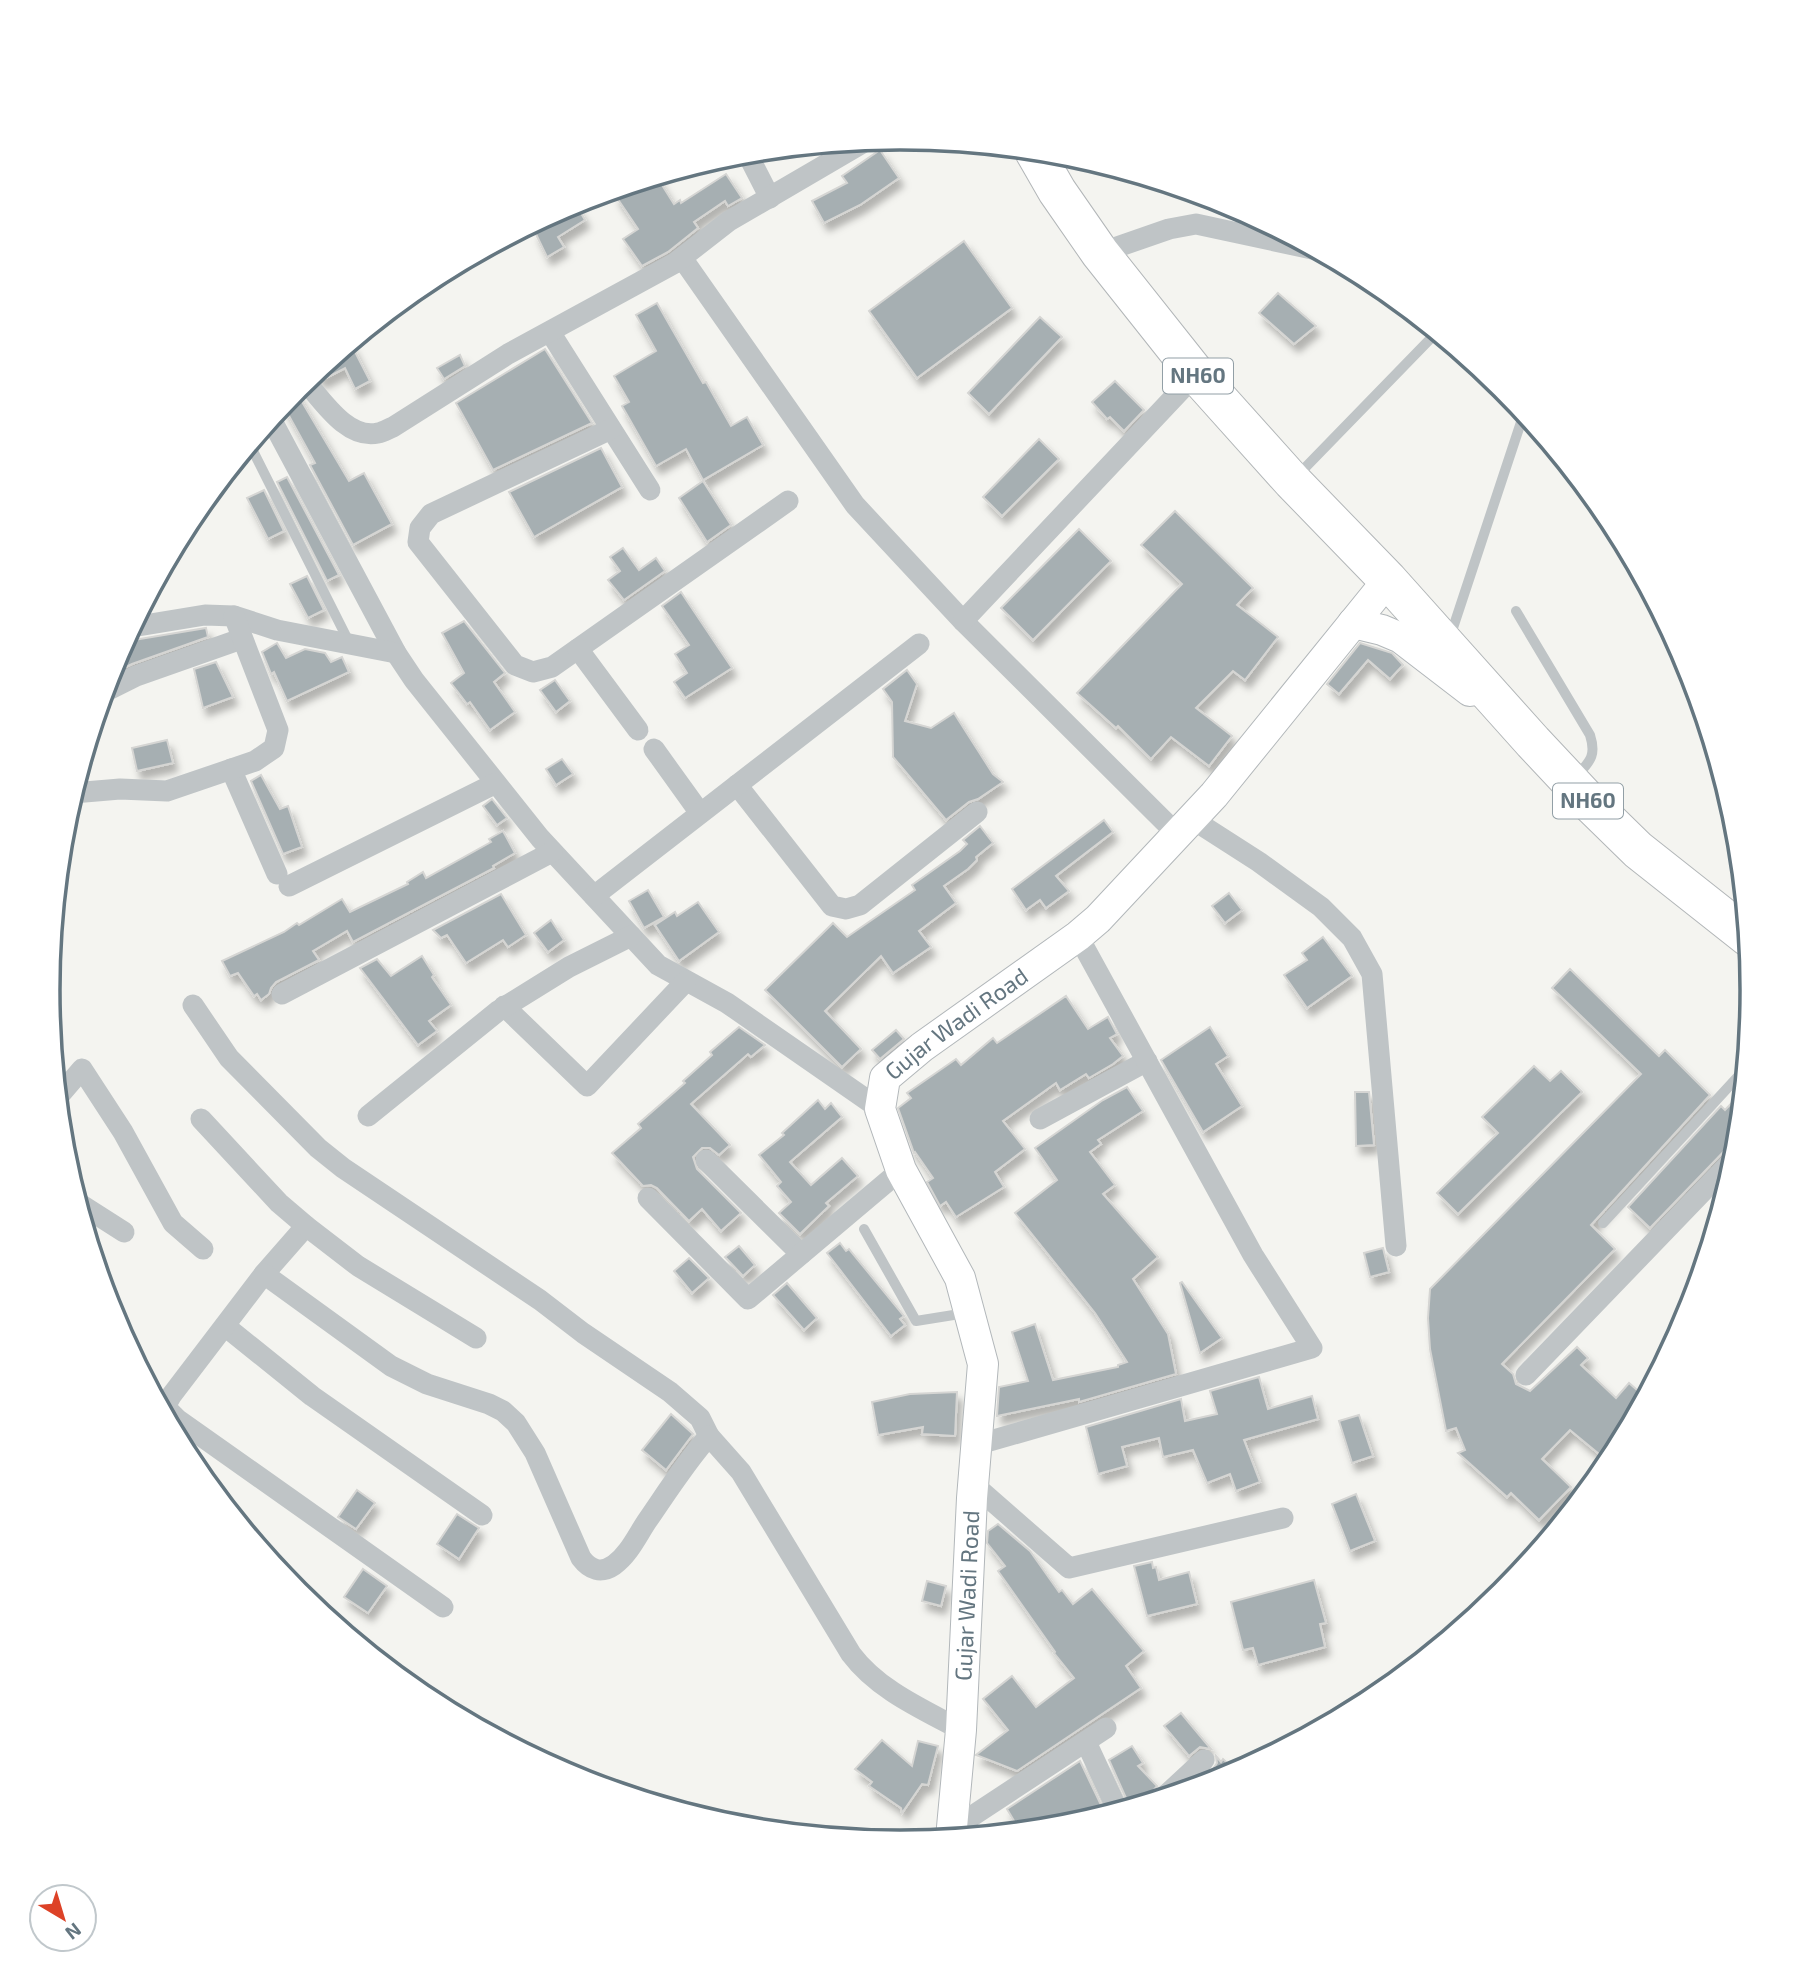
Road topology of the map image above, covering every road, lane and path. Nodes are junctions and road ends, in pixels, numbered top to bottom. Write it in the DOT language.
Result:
graph roads {
  1 [pos="848,152"];
  2 [pos="1040,162"];
  3 [pos="752,163"];
  4 [pos="771,198"];
  5 [pos="1282,243"];
  6 [pos="1100,253"];
  7 [pos="682,258"];
  8 [pos="550,332"];
  9 [pos="1430,339"];
  10 [pos="1196,374"];
  11 [pos="313,390"];
  12 [pos="1520,424"];
  13 [pos="276,428"];
  14 [pos="611,429"];
  15 [pos="254,453"];
  16 [pos="1292,481"];
  17 [pos="650,490"];
  18 [pos="788,501"];
  19 [pos="1388,580"];
  20 [pos="1516,611"];
  21 [pos="234,617"];
  22 [pos="963,621"];
  23 [pos="1353,623"];
  24 [pos="143,625"];
  25 [pos="241,639"];
  26 [pos="919,644"];
  27 [pos="350,645"];
  28 [pos="1447,646"];
  29 [pos="578,649"];
  30 [pos="396,653"];
  31 [pos="117,686"];
  32 [pos="638,730"];
  33 [pos="1533,743"];
  34 [pos="653,749"];
  35 [pos="231,769"];
  36 [pos="1571,783"];
  37 [pos="494,784"];
  38 [pos="737,785"];
  39 [pos="84,792"];
  40 [pos="977,812"];
  41 [pos="700,813"];
  42 [pos="1185,827"];
  43 [pos="552,852"];
  44 [pos="594,896"];
  45 [pos="1738,929"];
  46 [pos="631,936"];
  47 [pos="1078,936"];
  48 [pos="686,981"];
  49 [pos="282,994"];
  50 [pos="193,1005"];
  51 [pos="504,1006"];
  52 [pos="1147,1061"];
  53 [pos="1735,1080"];
  54 [pos="66,1088"];
  55 [pos="880,1109"];
  56 [pos="368,1116"];
  57 [pos="201,1119"];
  58 [pos="1040,1119"];
  59 [pos="706,1160"];
  60 [pos="901,1170"];
  61 [pos="1720,1174"];
  62 [pos="648,1198"];
  63 [pos="88,1209"];
  64 [pos="1603,1223"];
  65 [pos="306,1226"];
  66 [pos="864,1229"];
  67 [pos="124,1232"];
  68 [pos="1396,1246"];
  69 [pos="203,1249"];
  70 [pos="801,1254"];
  71 [pos="264,1274"];
  72 [pos="969,1313"];
  73 [pos="225,1326"];
  74 [pos="476,1338"];
  75 [pos="1526,1375"];
  76 [pos="167,1402"];
  77 [pos="177,1419"];
  78 [pos="709,1436"];
  79 [pos="976,1445"];
  80 [pos="974,1485"];
  81 [pos="482,1515"];
  82 [pos="1283,1518"];
  83 [pos="443,1607"];
  84 [pos="1106,1728"];
  85 [pos="961,1730"];
  86 [pos="1086,1742"];
  87 [pos="1204,1760"];
  88 [pos="1180,1782"];
  89 [pos="1114,1803"];
  90 [pos="951,1829"];
  91 [pos="959,1829"];
  1 -- 4 [label="street"];
  2 -- 6 [label="highway, NH60"];
  3 -- 4 [label="street"];
  4 -- 7 [label="street"];
  5 -- 6 [label="street"];
  6 -- 10 [label="highway, NH60"];
  7 -- 8 [label="street"];
  7 -- 22 [label="street"];
  8 -- 11 [label="street"];
  8 -- 14 [label="street"];
  9 -- 16 [label="lane"];
  10 -- 16 [label="highway, NH60"];
  10 -- 22 [label="street"];
  12 -- 28 [label="lane"];
  13 -- 30 [label="street"];
  14 -- 17 [label="street"];
  14 -- 29 [label="street"];
  15 -- 27 [label="lane"];
  16 -- 19 [label="highway, NH60"];
  18 -- 29 [label="street"];
  19 -- 23 [label="street, Gujar Wadi Road"];
  19 -- 28 [label="highway, NH60"];
  20 -- 36 [label="lane"];
  21 -- 24 [label="street"];
  21 -- 25 [label="street"];
  21 -- 27 [label="street"];
  22 -- 42 [label="street"];
  23 -- 33 [label="street"];
  23 -- 42 [label="street, Gujar Wadi Road"];
  25 -- 31 [label="street"];
  25 -- 35 [label="street"];
  26 -- 38 [label="street"];
  27 -- 30 [label="street"];
  28 -- 33 [label="highway, NH60"];
  29 -- 32 [label="street"];
  30 -- 37 [label="street"];
  33 -- 36 [label="highway, NH60"];
  34 -- 41 [label="street"];
  35 -- 37 [label="street"];
  35 -- 39 [label="street"];
  36 -- 45 [label="highway, NH60"];
  37 -- 43 [label="street"];
  38 -- 40 [label="street"];
  38 -- 41 [label="street"];
  41 -- 44 [label="street"];
  42 -- 47 [label="street, Gujar Wadi Road"];
  42 -- 68 [label="street"];
  43 -- 44 [label="street"];
  43 -- 49 [label="street"];
  44 -- 46 [label="street"];
  46 -- 48 [label="street"];
  46 -- 51 [label="street"];
  47 -- 52 [label="street"];
  47 -- 55 [label="street, Gujar Wadi Road"];
  48 -- 51 [label="street"];
  48 -- 55 [label="street"];
  50 -- 78 [label="street"];
  51 -- 56 [label="street"];
  52 -- 58 [label="street"];
  52 -- 79 [label="street"];
  53 -- 64 [label="lane"];
  54 -- 69 [label="street"];
  55 -- 60 [label="street, Gujar Wadi Road"];
  57 -- 65 [label="street"];
  59 -- 70 [label="street"];
  60 -- 70 [label="street"];
  60 -- 72 [label="street, Gujar Wadi Road"];
  61 -- 75 [label="street"];
  62 -- 70 [label="street"];
  63 -- 67 [label="street"];
  65 -- 71 [label="street"];
  65 -- 74 [label="street"];
  66 -- 72 [label="lane"];
  71 -- 73 [label="street"];
  71 -- 78 [label="street"];
  72 -- 79 [label="street, Gujar Wadi Road"];
  73 -- 76 [label="street"];
  73 -- 81 [label="street"];
  77 -- 83 [label="street"];
  78 -- 85 [label="street"];
  79 -- 80 [label="street, Gujar Wadi Road"];
  80 -- 82 [label="street"];
  80 -- 85 [label="street, Gujar Wadi Road"];
  84 -- 86 [label="street"];
  85 -- 90 [label="street, Gujar Wadi Road"];
  86 -- 89 [label="street"];
  86 -- 91 [label="street"];
  87 -- 88 [label="street"];
}
